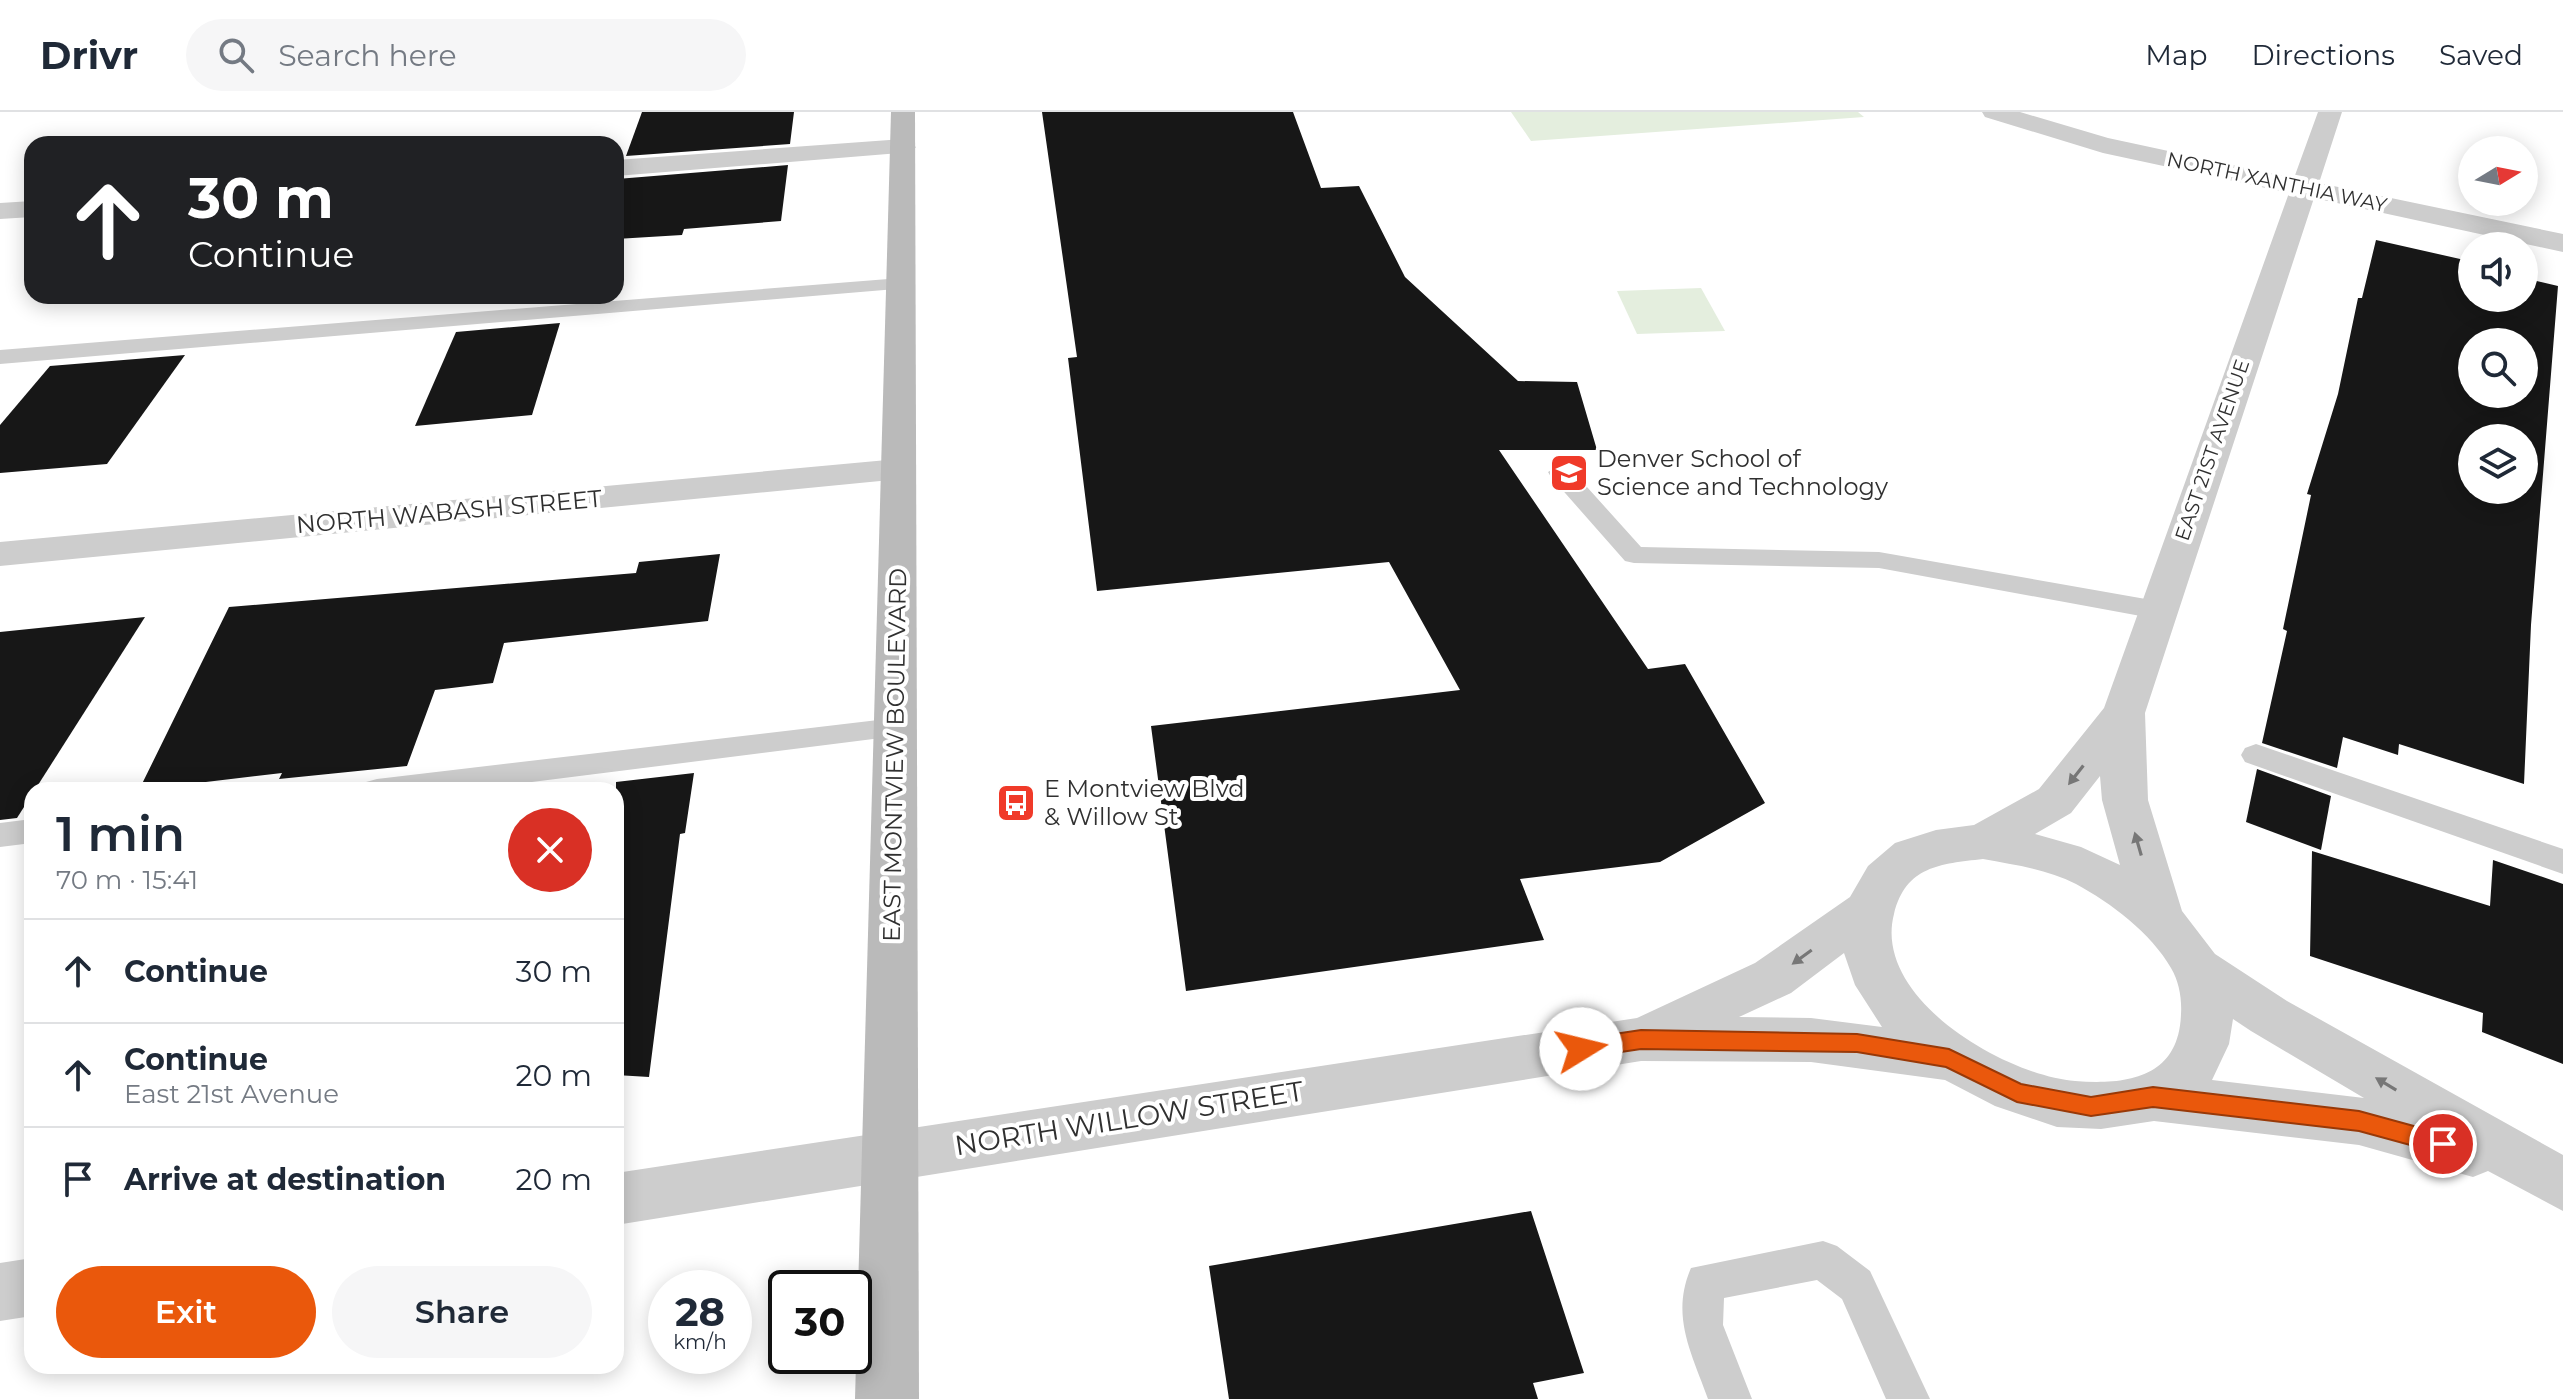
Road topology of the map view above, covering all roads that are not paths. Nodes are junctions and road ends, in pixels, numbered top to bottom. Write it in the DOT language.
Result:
graph roads {
  1 [pos="1994,112"];
  2 [pos="2330,112"];
  3 [pos="903,130"];
  4 [pos="624,167"];
  5 [pos="2302,188"];
  6 [pos="24,210"];
  7 [pos="0,211"];
  8 [pos="2563,243"];
  9 [pos="901,284"];
  10 [pos="0,357"];
  11 [pos="898,470"];
  12 [pos="1560,472"];
  13 [pos="0,554"];
  14 [pos="2157,610"];
  15 [pos="2124,713"];
  16 [pos="895,728"];
  17 [pos="2256,755"];
  18 [pos="444,782"];
  19 [pos="24,832"];
  20 [pos="0,835"];
  21 [pos="1983,842"];
  22 [pos="2563,862"];
  23 [pos="1865,911"];
  24 [pos="2160,919"];
  25 [pos="2198,969"];
  26 [pos="1641,1039"];
  27 [pos="1949,1058"];
  28 [pos="2153,1097"];
  29 [pos="890,1156"];
  30 [pos="2544,1176"];
  31 [pos="624,1198"];
  32 [pos="24,1288"];
  33 [pos="0,1292"];
  34 [pos="887,1399"];
  35 [pos="1730,1399"];
  36 [pos="1908,1399"];
  1 -- 5 [label="street, NORTH XANTHIA WAY"];
  2 -- 5 [label="street, EAST 21ST AVENUE"];
  3 -- 4 [label="street"];
  3 -- 9 [label="main road, EAST MONTVIEW BOULEVARD"];
  5 -- 8 [label="street, NORTH XANTHIA WAY"];
  5 -- 14 [label="street, EAST 21ST AVENUE"];
  6 -- 7 [label="street"];
  9 -- 10 [label="lane"];
  9 -- 11 [label="main road, EAST MONTVIEW BOULEVARD"];
  11 -- 13 [label="street, NORTH WABASH STREET"];
  11 -- 16 [label="main road, EAST MONTVIEW BOULEVARD"];
  12 -- 14 [label="lane"];
  14 -- 15 [label="street, EAST 21ST AVENUE"];
  15 -- 21 [label="street, EAST 21ST AVENUE, one-way"];
  24 -- 15 [label="street, EAST 21ST AVENUE, one-way"];
  16 -- 18 [label="lane"];
  16 -- 29 [label="main road, EAST MONTVIEW BOULEVARD"];
  17 -- 22 [label="lane"];
  19 -- 20 [label="lane"];
  21 -- 23 [label="street"];
  21 -- 24 [label="street"];
  23 -- 26 [label="street, NORTH WILLOW STREET, one-way"];
  23 -- 27 [label="street"];
  24 -- 25 [label="street"];
  25 -- 28 [label="street"];
  30 -- 25 [label="street, one-way"];
  26 -- 27 [label="street, NORTH WILLOW STREET"];
  26 -- 29 [label="street, NORTH WILLOW STREET"];
  27 -- 28 [label="street"];
  28 -- 30 [label="street"];
  29 -- 31 [label="street, NORTH WILLOW STREET"];
  29 -- 34 [label="main road, EAST MONTVIEW BOULEVARD"];
  32 -- 33 [label="street"];
  35 -- 36 [label="lane"];
}
